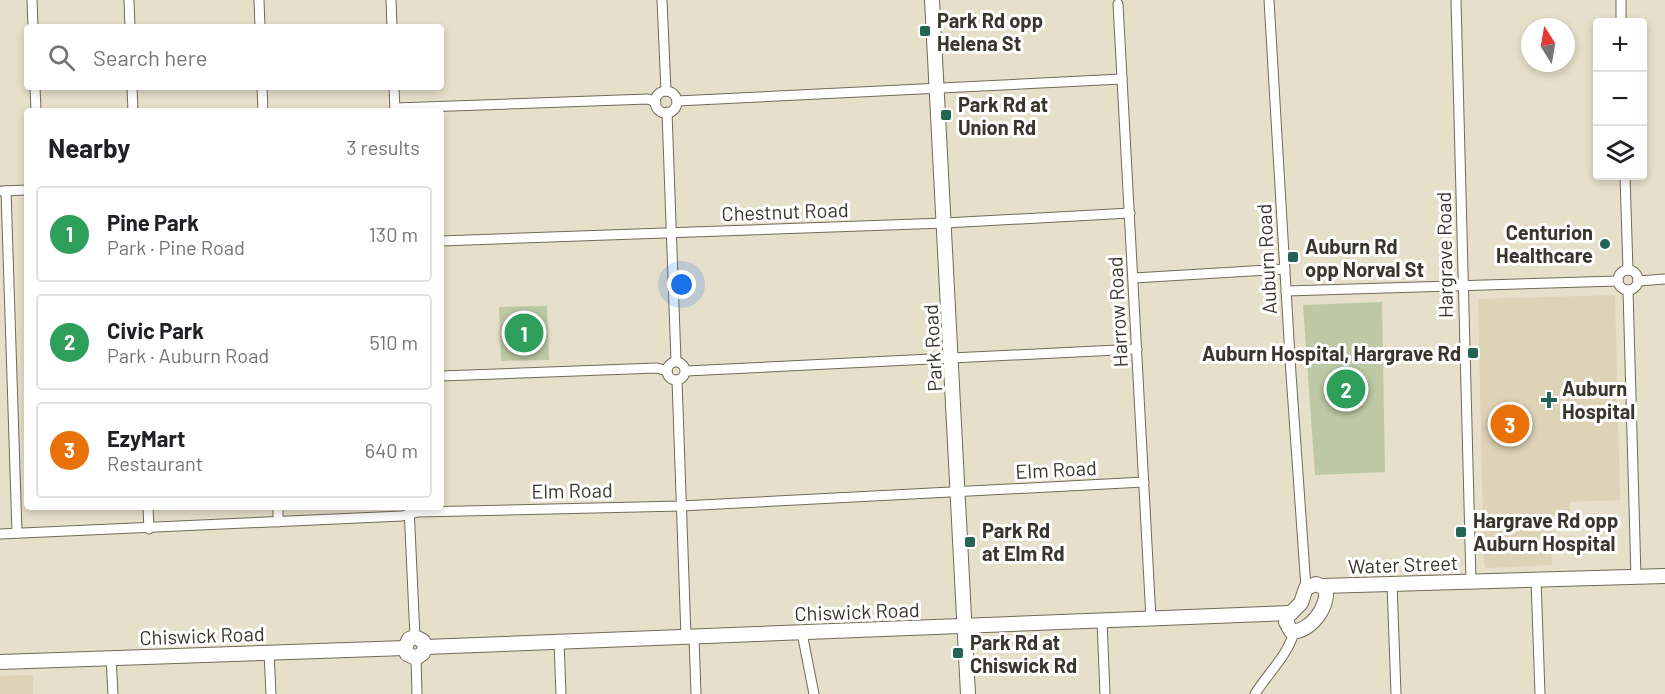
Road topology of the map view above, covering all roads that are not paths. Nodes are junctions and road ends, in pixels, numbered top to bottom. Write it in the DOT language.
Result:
graph roads {
  1 [pos="32,0"];
  2 [pos="129,0"];
  3 [pos="259,0"];
  4 [pos="391,0"];
  5 [pos="662,0"];
  6 [pos="932,0"];
  7 [pos="1269,0"];
  8 [pos="1456,0"];
  9 [pos="1621,0"];
  10 [pos="1118,1"];
  11 [pos="1621,18"];
  12 [pos="33,24"];
  13 [pos="130,24"];
  14 [pos="260,24"];
  15 [pos="392,24"];
  16 [pos="1122,79"];
  17 [pos="937,89"];
  18 [pos="35,90"];
  19 [pos="132,90"];
  20 [pos="262,90"];
  21 [pos="394,90"];
  22 [pos="666,91"];
  23 [pos="677,101"];
  24 [pos="656,102"];
  25 [pos="36,108"];
  26 [pos="133,108"];
  27 [pos="263,108"];
  28 [pos="395,108"];
  29 [pos="441,108"];
  30 [pos="667,112"];
  31 [pos="1626,180"];
  32 [pos="24,190"];
  33 [pos="3,191"];
  34 [pos="1130,213"];
  35 [pos="945,223"];
  36 [pos="671,234"];
  37 [pos="444,241"];
  38 [pos="1285,269"];
  39 [pos="1628,270"];
  40 [pos="1134,278"];
  41 [pos="1665,279"];
  42 [pos="1618,281"];
  43 [pos="1638,281"];
  44 [pos="1463,286"];
  45 [pos="1628,290"];
  46 [pos="1286,291"];
  47 [pos="1137,349"];
  48 [pos="952,357"];
  49 [pos="676,361"];
  50 [pos="667,371"];
  51 [pos="686,371"];
  52 [pos="444,376"];
  53 [pos="676,380"];
  54 [pos="1144,482"];
  55 [pos="959,492"];
  56 [pos="681,506"];
  57 [pos="148,510"];
  58 [pos="278,510"];
  59 [pos="410,510"];
  60 [pos="278,522"];
  61 [pos="149,529"];
  62 [pos="17,533"];
  63 [pos="0,534"];
  64 [pos="1665,576"];
  65 [pos="1636,577"];
  66 [pos="1536,579"];
  67 [pos="1471,581"];
  68 [pos="1392,583"];
  69 [pos="1323,586"];
  70 [pos="1306,588"];
  71 [pos="1292,613"];
  72 [pos="1151,619"];
  73 [pos="1102,621"];
  74 [pos="966,627"];
  75 [pos="1294,632"];
  76 [pos="802,633"];
  77 [pos="690,637"];
  78 [pos="559,642"];
  79 [pos="415,647"];
  80 [pos="269,652"];
  81 [pos="111,658"];
  82 [pos="0,662"];
  83 [pos="113,694"];
  84 [pos="271,694"];
  85 [pos="417,694"];
  86 [pos="561,694"];
  87 [pos="696,694"];
  88 [pos="814,694"];
  89 [pos="968,694"];
  90 [pos="1105,694"];
  91 [pos="1256,694"];
  92 [pos="1396,694"];
  93 [pos="1540,694"];
  1 -- 12 [label="street"];
  2 -- 13 [label="street"];
  3 -- 14 [label="street"];
  4 -- 15 [label="street"];
  5 -- 22 [label="street"];
  6 -- 17 [label="street, Park Road"];
  7 -- 38 [label="street, Auburn Road"];
  8 -- 44 [label="street, Hargrave Road"];
  9 -- 11 [label="street"];
  10 -- 16 [label="street, Harrow Road"];
  16 -- 17 [label="street"];
  16 -- 34 [label="street, Harrow Road"];
  17 -- 23 [label="street"];
  17 -- 35 [label="street, Park Road"];
  18 -- 25 [label="street"];
  19 -- 26 [label="street"];
  20 -- 27 [label="street"];
  21 -- 28 [label="street"];
  22 -- 23 [label="street"];
  22 -- 24 [label="street"];
  23 -- 30 [label="street"];
  24 -- 29 [label="street"];
  24 -- 30 [label="street"];
  30 -- 36 [label="street"];
  31 -- 39 [label="street"];
  32 -- 33 [label="street"];
  33 -- 62 [label="street"];
  34 -- 35 [label="street, Chestnut Road"];
  34 -- 40 [label="street, Harrow Road"];
  35 -- 36 [label="street, Chestnut Road"];
  35 -- 48 [label="street, Park Road"];
  36 -- 37 [label="street, Chestnut Road"];
  36 -- 49 [label="street"];
  38 -- 40 [label="street"];
  38 -- 46 [label="street, Auburn Road"];
  39 -- 42 [label="street"];
  39 -- 43 [label="street"];
  40 -- 47 [label="street, Harrow Road"];
  41 -- 43 [label="street"];
  42 -- 44 [label="street"];
  42 -- 45 [label="street"];
  43 -- 45 [label="street"];
  44 -- 46 [label="street"];
  44 -- 67 [label="street, Hargrave Road"];
  45 -- 65 [label="street"];
  46 -- 70 [label="street, Auburn Road"];
  47 -- 48 [label="street"];
  47 -- 54 [label="street, Harrow Road"];
  48 -- 51 [label="street"];
  48 -- 55 [label="street, Park Road"];
  49 -- 50 [label="street"];
  49 -- 51 [label="street"];
  50 -- 52 [label="street"];
  50 -- 53 [label="street"];
  51 -- 53 [label="street"];
  53 -- 56 [label="street"];
  54 -- 55 [label="street, Elm Road"];
  54 -- 72 [label="street, Harrow Road"];
  55 -- 56 [label="street, Elm Road"];
  55 -- 74 [label="street, Park Road"];
  56 -- 59 [label="street, Elm Road"];
  56 -- 77 [label="street"];
  57 -- 61 [label="street"];
  58 -- 60 [label="street"];
  59 -- 60 [label="street, Elm Road"];
  59 -- 79 [label="street"];
  60 -- 61 [label="street, Elm Road"];
  61 -- 62 [label="street, Elm Road"];
  62 -- 63 [label="street, Elm Road"];
  64 -- 65 [label="street, Water Street"];
  65 -- 66 [label="street, Water Street"];
  66 -- 67 [label="street, Water Street"];
  66 -- 93 [label="street"];
  67 -- 68 [label="street, Water Street"];
  68 -- 69 [label="street, Water Street"];
  68 -- 92 [label="street"];
  69 -- 70 [label="street, Water Street"];
  69 -- 75 [label="street"];
  70 -- 71 [label="street"];
  71 -- 72 [label="street, Chiswick Road"];
  71 -- 75 [label="street"];
  72 -- 73 [label="street, Chiswick Road"];
  73 -- 74 [label="street, Chiswick Road"];
  73 -- 90 [label="street"];
  74 -- 76 [label="street, Chiswick Road"];
  74 -- 89 [label="street, Park Road"];
  75 -- 91 [label="street"];
  76 -- 77 [label="street, Chiswick Road"];
  76 -- 88 [label="street"];
  77 -- 78 [label="street, Chiswick Road"];
  77 -- 87 [label="street"];
  78 -- 79 [label="street, Chiswick Road"];
  78 -- 86 [label="street"];
  79 -- 80 [label="street, Chiswick Road"];
  79 -- 85 [label="street"];
  80 -- 81 [label="street, Chiswick Road"];
  80 -- 84 [label="street"];
  81 -- 82 [label="street, Chiswick Road"];
  81 -- 83 [label="street"];
}
